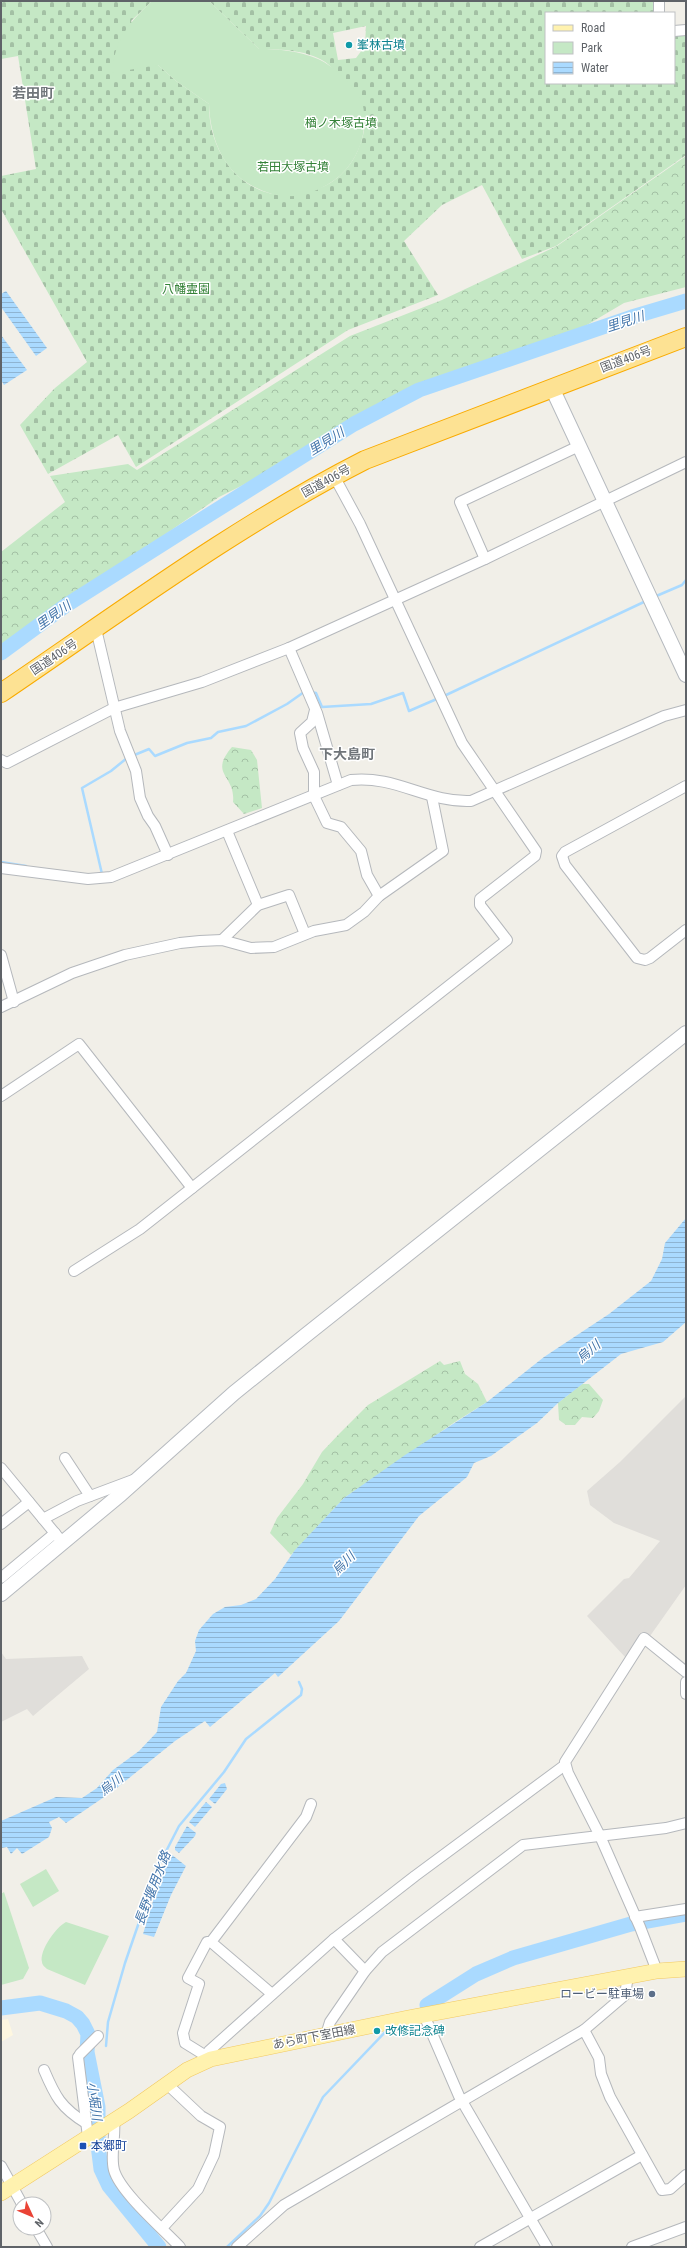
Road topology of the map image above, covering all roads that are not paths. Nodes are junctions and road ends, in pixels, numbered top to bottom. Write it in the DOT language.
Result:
graph roads {
  1 [pos="659,1"];
  2 [pos="659,12"];
  3 [pos="686,30"];
  4 [pos="675,31"];
  5 [pos="686,337"];
  6 [pos="552,388"];
  7 [pos="579,446"];
  8 [pos="686,462"];
  9 [pos="334,476"];
  10 [pos="604,501"];
  11 [pos="486,559"];
  12 [pos="395,601"];
  13 [pos="96,629"];
  14 [pos="289,648"];
  15 [pos="686,675"];
  16 [pos="1,693"];
  17 [pos="114,708"];
  18 [pos="315,710"];
  19 [pos="686,710"];
  20 [pos="1,760"];
  21 [pos="338,785"];
  22 [pos="686,786"];
  23 [pos="494,790"];
  24 [pos="314,796"];
  25 [pos="432,797"];
  26 [pos="227,831"];
  27 [pos="168,855"];
  28 [pos="1,868"];
  29 [pos="379,896"];
  30 [pos="258,905"];
  31 [pos="686,930"];
  32 [pos="305,934"];
  33 [pos="222,940"];
  34 [pos="1,955"];
  35 [pos="14,1002"];
  36 [pos="1,1008"];
  37 [pos="686,1032"];
  38 [pos="1,1096"];
  39 [pos="192,1188"];
  40 [pos="74,1271"];
  41 [pos="65,1458"];
  42 [pos="1,1468"];
  43 [pos="137,1479"];
  44 [pos="90,1496"];
  45 [pos="29,1502"];
  46 [pos="43,1519"];
  47 [pos="1,1524"];
  48 [pos="59,1538"];
  49 [pos="1,1578"];
  50 [pos="1,1594"];
  51 [pos="686,1672"];
  52 [pos="686,1682"];
  53 [pos="686,1694"];
  54 [pos="565,1765"];
  55 [pos="311,1804"];
  56 [pos="686,1823"];
  57 [pos="600,1836"];
  58 [pos="686,1909"];
  59 [pos="637,1921"];
  60 [pos="334,1939"];
  61 [pos="211,1942"];
  62 [pos="686,1969"];
  63 [pos="365,1971"];
  64 [pos="656,1971"];
  65 [pos="625,1977"];
  66 [pos="272,1994"];
  67 [pos="424,2015"];
  68 [pos="584,2030"];
  69 [pos="326,2035"];
  70 [pos="98,2036"];
  71 [pos="203,2060"];
  72 [pos="44,2070"];
  73 [pos="167,2084"];
  74 [pos="462,2102"];
  75 [pos="112,2122"];
  76 [pos="89,2132"];
  77 [pos="642,2155"];
  78 [pos="1,2166"];
  79 [pos="686,2175"];
  80 [pos="6,2190"];
  81 [pos="532,2219"];
  82 [pos="686,2227"];
  83 [pos="162,2228"];
  84 [pos="40,2236"];
  85 [pos="46,2247"];
  86 [pos="180,2247"];
  87 [pos="237,2247"];
  88 [pos="480,2247"];
  89 [pos="547,2247"];
  90 [pos="632,2247"];
  1 -- 2 [label="street"];
  3 -- 4 [label="street"];
  5 -- 6 [label="highway, 国道406号"];
  6 -- 7 [label="street"];
  6 -- 9 [label="highway, 国道406号"];
  7 -- 10 [label="street"];
  7 -- 11 [label="street"];
  8 -- 10 [label="street"];
  9 -- 12 [label="street"];
  9 -- 13 [label="highway, 国道406号"];
  10 -- 11 [label="street"];
  10 -- 15 [label="street"];
  11 -- 12 [label="street"];
  12 -- 14 [label="street"];
  12 -- 23 [label="street"];
  13 -- 16 [label="highway, 国道406号"];
  13 -- 17 [label="street"];
  14 -- 17 [label="street"];
  14 -- 18 [label="street"];
  17 -- 20 [label="street"];
  17 -- 27 [label="street"];
  18 -- 21 [label="street"];
  18 -- 24 [label="street"];
  19 -- 23 [label="street"];
  21 -- 24 [label="street"];
  21 -- 25 [label="street"];
  22 -- 31 [label="street"];
  23 -- 25 [label="street"];
  23 -- 39 [label="street"];
  24 -- 26 [label="street"];
  24 -- 29 [label="street"];
  25 -- 29 [label="street"];
  26 -- 27 [label="street"];
  26 -- 30 [label="street"];
  27 -- 28 [label="street"];
  29 -- 32 [label="street"];
  30 -- 32 [label="street"];
  30 -- 33 [label="street"];
  32 -- 33 [label="street"];
  33 -- 35 [label="street"];
  34 -- 35 [label="street"];
  35 -- 36 [label="street"];
  37 -- 43 [label="street"];
  38 -- 39 [label="street"];
  39 -- 40 [label="street"];
  41 -- 44 [label="street"];
  42 -- 45 [label="street"];
  43 -- 44 [label="street"];
  43 -- 48 [label="street"];
  44 -- 46 [label="street"];
  45 -- 46 [label="street"];
  45 -- 47 [label="street"];
  46 -- 48 [label="street"];
  48 -- 49 [label="street"];
  48 -- 50 [label="street"];
  51 -- 54 [label="street"];
  52 -- 53 [label="street"];
  54 -- 57 [label="street"];
  54 -- 60 [label="street"];
  55 -- 61 [label="street"];
  56 -- 57 [label="street"];
  57 -- 59 [label="street"];
  57 -- 63 [label="street"];
  58 -- 59 [label="street"];
  59 -- 64 [label="street"];
  60 -- 63 [label="street"];
  60 -- 66 [label="street"];
  61 -- 66 [label="street"];
  61 -- 71 [label="street"];
  62 -- 64 [label="main road, あら町下室田線"];
  63 -- 69 [label="street"];
  64 -- 65 [label="main road, あら町下室田線"];
  65 -- 67 [label="main road, あら町下室田線"];
  65 -- 68 [label="street"];
  66 -- 71 [label="street"];
  67 -- 69 [label="main road, あら町下室田線"];
  67 -- 74 [label="street"];
  68 -- 74 [label="street"];
  68 -- 77 [label="street"];
  69 -- 71 [label="main road, あら町下室田線"];
  70 -- 76 [label="street"];
  71 -- 73 [label="main road, あら町下室田線"];
  72 -- 76 [label="street"];
  73 -- 75 [label="main road, あら町下室田線"];
  73 -- 83 [label="street"];
  74 -- 81 [label="street"];
  74 -- 87 [label="street"];
  75 -- 76 [label="main road, あら町下室田線"];
  75 -- 83 [label="street"];
  76 -- 80 [label="main road, あら町下室田線"];
  77 -- 79 [label="street"];
  77 -- 81 [label="street"];
  78 -- 80 [label="street"];
  81 -- 88 [label="street"];
  81 -- 89 [label="street"];
  82 -- 90 [label="street"];
  83 -- 86 [label="street"];
  84 -- 85 [label="street"];
}
